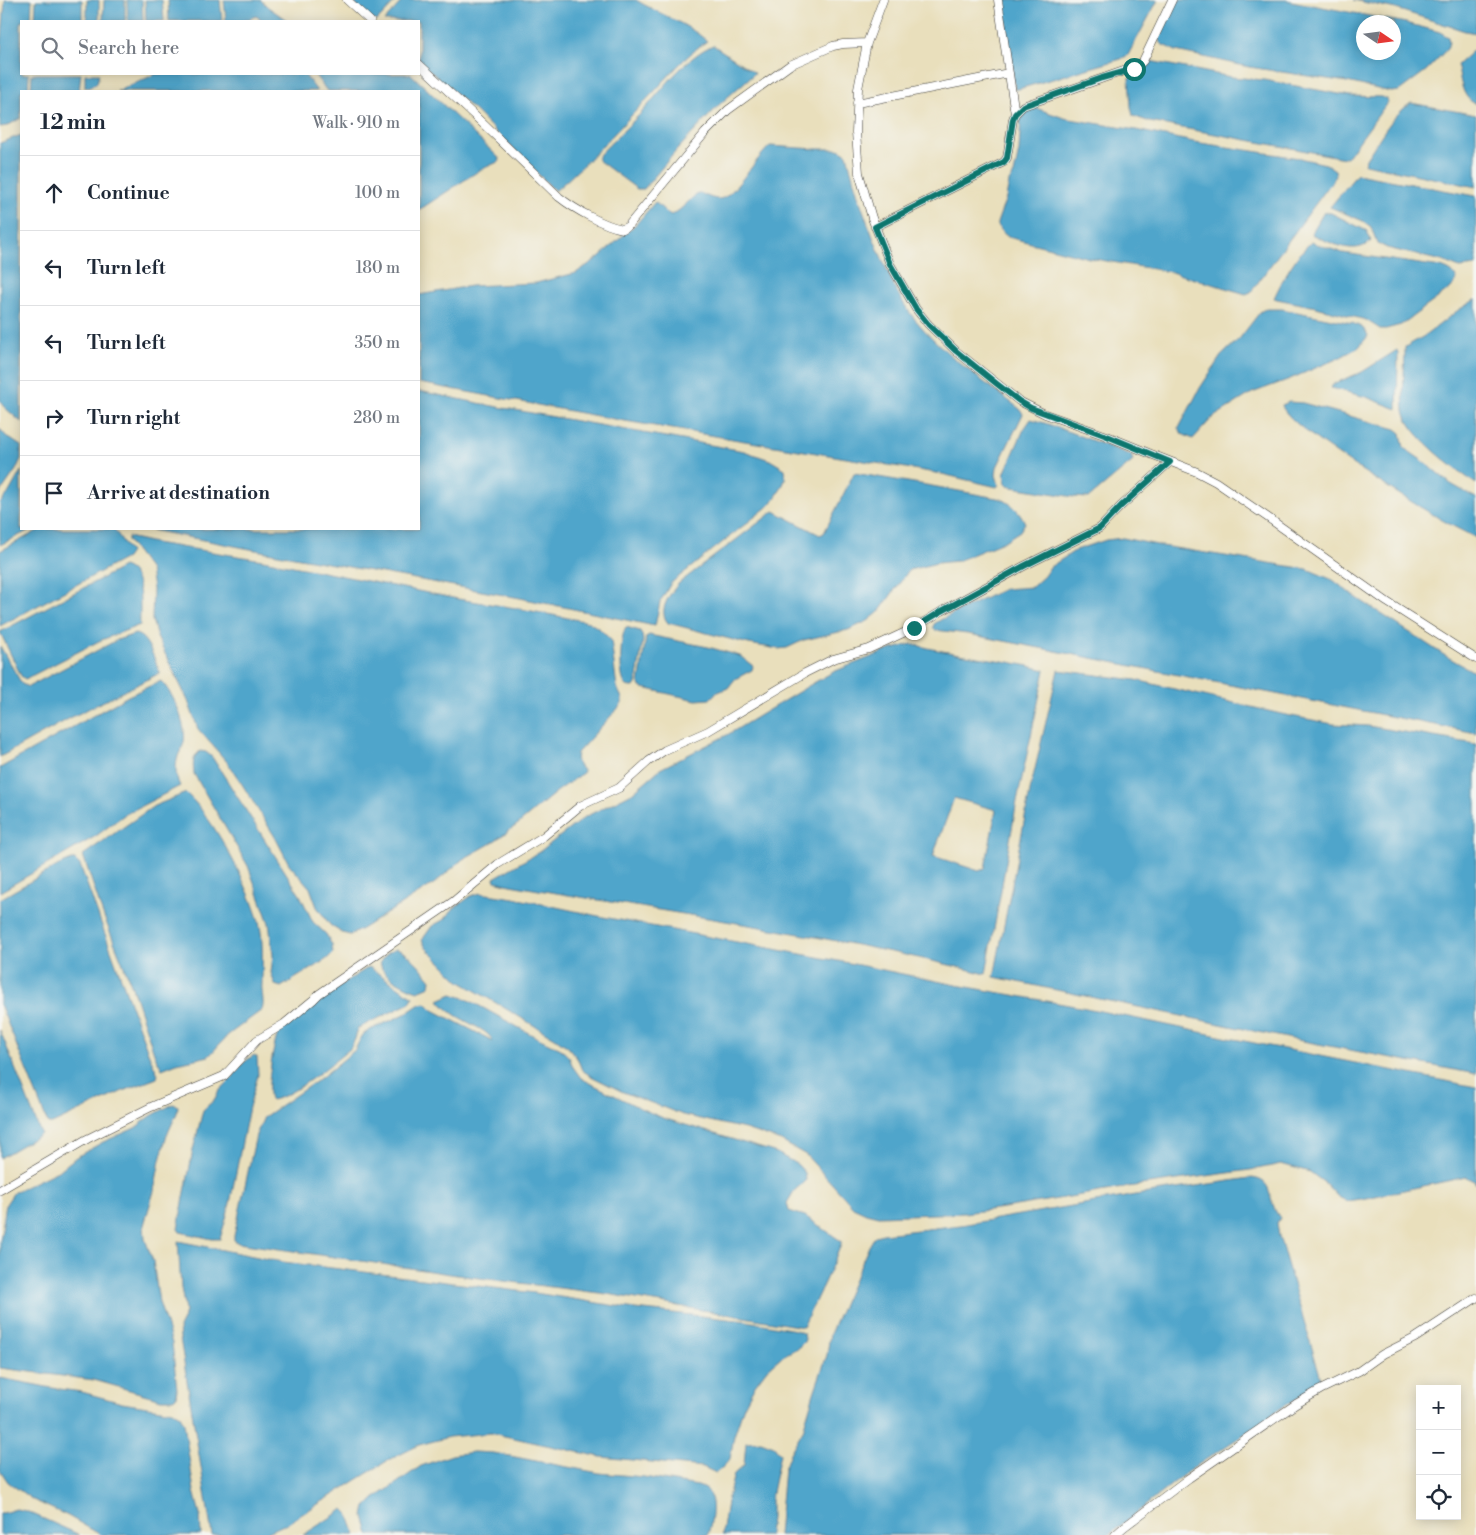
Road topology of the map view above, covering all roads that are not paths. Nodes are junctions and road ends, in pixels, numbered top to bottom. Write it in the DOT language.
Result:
graph roads {
  1 [pos="347,0"];
  2 [pos="883,0"];
  3 [pos="998,0"];
  4 [pos="1172,0"];
  5 [pos="369,20"];
  6 [pos="867,43"];
  7 [pos="420,65"];
  8 [pos="1009,73"];
  9 [pos="857,103"];
  10 [pos="1015,114"];
  11 [pos="875,227"];
  12 [pos="1170,462"];
  13 [pos="1476,659"];
  14 [pos="0,1190"];
  15 [pos="1476,1298"];
  16 [pos="1115,1535"];
  1 -- 5 [label="street"];
  2 -- 6 [label="street"];
  3 -- 8 [label="street"];
  4 -- 10 [label="street"];
  6 -- 7 [label="street"];
  6 -- 9 [label="street"];
  8 -- 9 [label="street"];
  8 -- 10 [label="street"];
  9 -- 11 [label="street"];
  10 -- 11 [label="street"];
  11 -- 12 [label="street"];
  12 -- 13 [label="street"];
  12 -- 14 [label="street"];
  15 -- 16 [label="street"];
}
